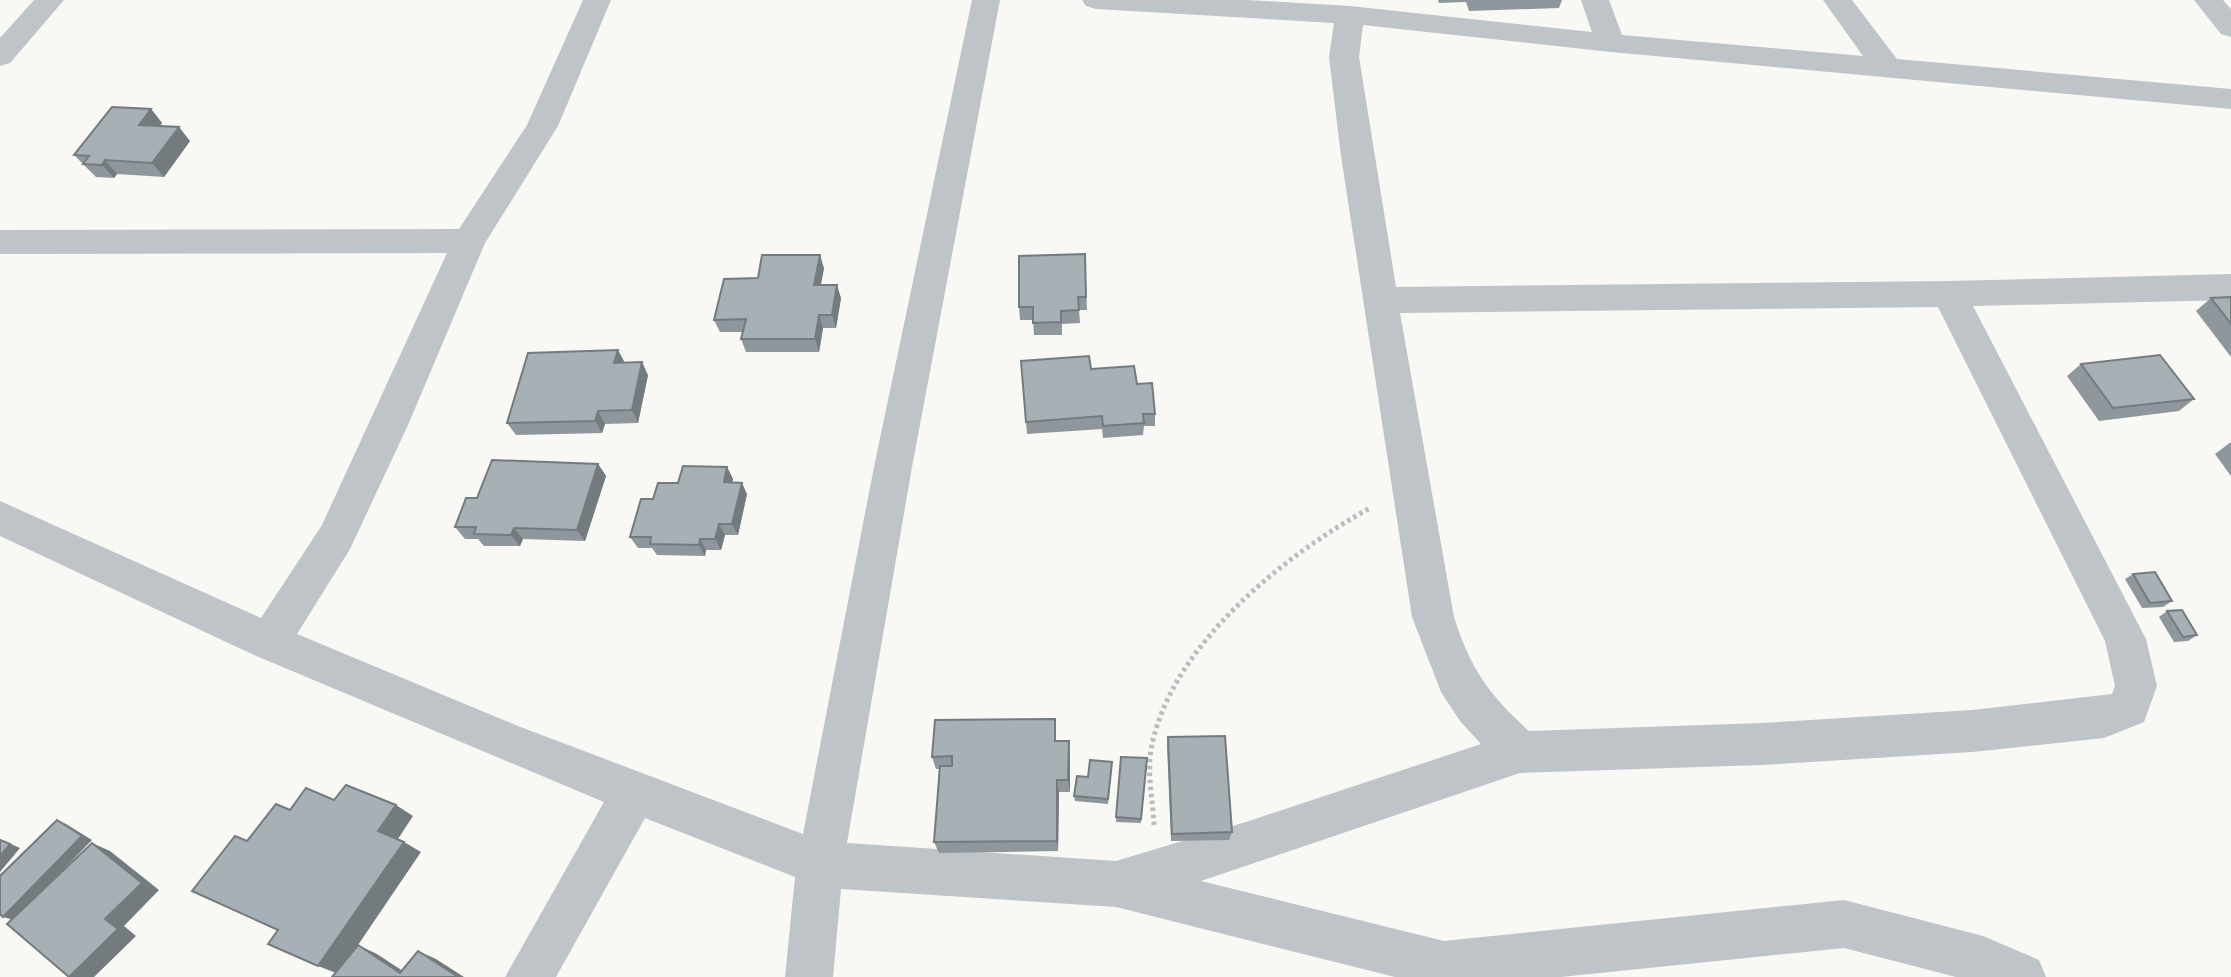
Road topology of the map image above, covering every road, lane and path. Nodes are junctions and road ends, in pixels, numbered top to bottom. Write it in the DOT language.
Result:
graph roads {
  1 [pos="50,0"];
  2 [pos="597,0"];
  3 [pos="986,0"];
  4 [pos="1096,0"];
  5 [pos="1595,0"];
  6 [pos="1837,0"];
  7 [pos="2208,0"];
  8 [pos="1350,15"];
  9 [pos="2231,28"];
  10 [pos="1611,43"];
  11 [pos="0,56"];
  12 [pos="1887,67"];
  13 [pos="2231,99"];
  14 [pos="470,241"];
  15 [pos="0,242"];
  16 [pos="2231,287"];
  17 [pos="1949,294"];
  18 [pos="1382,300"];
  19 [pos="1412,488"];
  20 [pos="0,517"];
  21 [pos="269,642"];
  22 [pos="1520,752"];
  23 [pos="635,792"];
  24 [pos="820,864"];
  25 [pos="1136,878"];
  26 [pos="529,977"];
  27 [pos="809,977"];
  28 [pos="2022,977"];
  1 -- 11 [label="street"];
  2 -- 14 [label="street"];
  3 -- 24 [label="street"];
  4 -- 8 [label="street"];
  5 -- 10 [label="street"];
  6 -- 12 [label="street"];
  7 -- 9 [label="street"];
  8 -- 10 [label="street"];
  8 -- 18 [label="street"];
  10 -- 12 [label="street"];
  12 -- 13 [label="street"];
  14 -- 15 [label="street"];
  14 -- 21 [label="street"];
  16 -- 17 [label="street"];
  17 -- 18 [label="street"];
  17 -- 22 [label="street"];
  18 -- 19 [label="street"];
  19 -- 22 [label="street"];
  19 -- 25 [label="path"];
  20 -- 21 [label="street"];
  21 -- 23 [label="street"];
  22 -- 25 [label="street"];
  23 -- 24 [label="street"];
  23 -- 26 [label="street"];
  24 -- 25 [label="street"];
  24 -- 27 [label="street"];
  25 -- 28 [label="street"];
}
